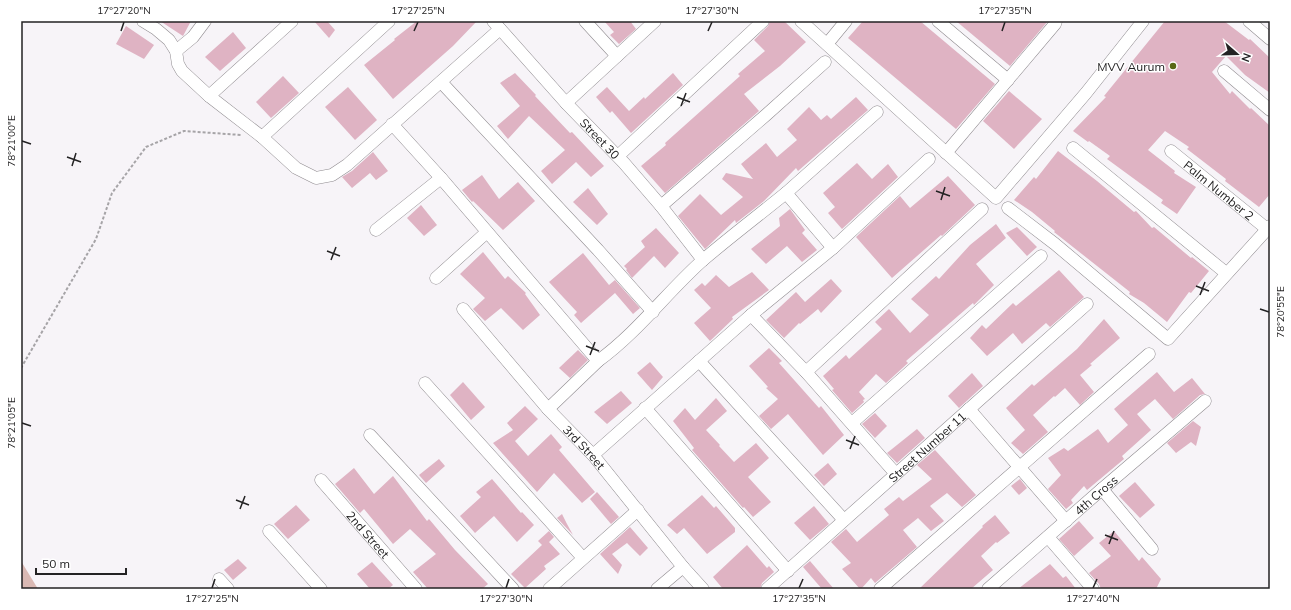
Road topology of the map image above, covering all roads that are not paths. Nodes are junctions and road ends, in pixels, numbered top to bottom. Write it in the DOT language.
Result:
graph roads {
  1 [pos="143,21"];
  2 [pos="205,21"];
  3 [pos="292,21"];
  4 [pos="389,21"];
  5 [pos="584,21"];
  6 [pos="655,21"];
  7 [pos="763,21"];
  8 [pos="801,21"];
  9 [pos="846,21"];
  10 [pos="938,21"];
  11 [pos="1056,21"];
  12 [pos="1143,21"];
  13 [pos="1249,21"];
  14 [pos="496,25"];
  15 [pos="1270,39"];
  16 [pos="827,44"];
  17 [pos="176,51"];
  18 [pos="617,56"];
  19 [pos="826,62"];
  20 [pos="1224,71"];
  21 [pos="1008,80"];
  22 [pos="441,82"];
  23 [pos="209,96"];
  24 [pos="566,103"];
  25 [pos="1270,110"];
  26 [pos="876,112"];
  27 [pos="392,124"];
  28 [pos="262,137"];
  29 [pos="1073,148"];
  30 [pos="1171,150"];
  31 [pos="946,153"];
  32 [pos="618,156"];
  33 [pos="929,159"];
  34 [pos="441,178"];
  35 [pos="786,193"];
  36 [pos="661,206"];
  37 [pos="1008,208"];
  38 [pos="982,209"];
  39 [pos="1269,227"];
  40 [pos="376,230"];
  41 [pos="487,232"];
  42 [pos="833,248"];
  43 [pos="1041,256"];
  44 [pos="703,260"];
  45 [pos="1226,273"];
  46 [pos="436,278"];
  47 [pos="1087,304"];
  48 [pos="463,309"];
  49 [pos="652,312"];
  50 [pos="751,315"];
  51 [pos="1149,354"];
  52 [pos="598,361"];
  53 [pos="699,361"];
  54 [pos="806,372"];
  55 [pos="425,383"];
  56 [pos="1205,401"];
  57 [pos="646,408"];
  58 [pos="548,409"];
  59 [pos="969,409"];
  60 [pos="852,423"];
  61 [pos="370,434"];
  62 [pos="593,455"];
  63 [pos="1020,467"];
  64 [pos="896,474"];
  65 [pos="321,480"];
  66 [pos="1102,489"];
  67 [pos="638,510"];
  68 [pos="844,520"];
  69 [pos="1066,521"];
  70 [pos="268,531"];
  71 [pos="1048,537"];
  72 [pos="1152,549"];
  73 [pos="583,558"];
  74 [pos="683,567"];
  75 [pos="788,571"];
  76 [pos="219,579"];
  77 [pos="993,588"];
  78 [pos="228,589"];
  79 [pos="321,589"];
  80 [pos="416,589"];
  81 [pos="513,589"];
  82 [pos="549,589"];
  83 [pos="657,589"];
  84 [pos="703,589"];
  85 [pos="767,589"];
  86 [pos="880,589"];
  87 [pos="1093,589"];
  1 -- 17 [label="street"];
  2 -- 17 [label="street"];
  3 -- 23 [label="street"];
  4 -- 28 [label="street"];
  5 -- 18 [label="street"];
  6 -- 18 [label="street"];
  7 -- 32 [label="street"];
  8 -- 16 [label="street"];
  9 -- 16 [label="street"];
  10 -- 21 [label="street"];
  11 -- 21 [label="street"];
  12 -- 31 [label="street"];
  13 -- 15 [label="street"];
  14 -- 22 [label="street"];
  14 -- 24 [label="street, Street 30"];
  16 -- 31 [label="street"];
  17 -- 23 [label="street"];
  18 -- 24 [label="street"];
  19 -- 36 [label="street"];
  20 -- 25 [label="street"];
  21 -- 31 [label="street"];
  22 -- 27 [label="street"];
  22 -- 49 [label="street"];
  23 -- 28 [label="street"];
  24 -- 32 [label="street, Street 30"];
  26 -- 35 [label="street"];
  27 -- 28 [label="street"];
  27 -- 34 [label="street"];
  29 -- 45 [label="street"];
  30 -- 39 [label="street, Palm Number 2"];
  32 -- 36 [label="street, Street 30"];
  33 -- 42 [label="street"];
  34 -- 40 [label="street"];
  34 -- 41 [label="street"];
  35 -- 42 [label="street"];
  35 -- 44 [label="street"];
  36 -- 44 [label="street, Street 30"];
  37 -- 45 [label="street"];
  38 -- 54 [label="street"];
  39 -- 45 [label="street"];
  41 -- 46 [label="street"];
  41 -- 52 [label="street"];
  42 -- 50 [label="street"];
  43 -- 60 [label="street"];
  44 -- 49 [label="street"];
  47 -- 59 [label="street, Street Number 11"];
  48 -- 58 [label="street, 3rd Street"];
  49 -- 52 [label="street"];
  50 -- 53 [label="street"];
  50 -- 54 [label="street"];
  51 -- 63 [label="street"];
  52 -- 58 [label="street"];
  53 -- 57 [label="street"];
  53 -- 68 [label="street"];
  54 -- 60 [label="street"];
  55 -- 73 [label="street"];
  56 -- 66 [label="street, 4th Cross"];
  57 -- 62 [label="street"];
  57 -- 75 [label="street"];
  58 -- 62 [label="street, 3rd Street"];
  59 -- 63 [label="street"];
  59 -- 64 [label="street, Street Number 11"];
  60 -- 64 [label="street"];
  61 -- 81 [label="street"];
  62 -- 67 [label="street, 3rd Street"];
  63 -- 69 [label="street"];
  63 -- 86 [label="street"];
  64 -- 68 [label="street, Street Number 11"];
  65 -- 80 [label="street, 2nd Street"];
  66 -- 69 [label="street, 4th Cross"];
  66 -- 72 [label="street"];
  67 -- 73 [label="street"];
  67 -- 74 [label="street, 3rd Street"];
  68 -- 75 [label="street, Street Number 11"];
  69 -- 71 [label="street, 4th Cross"];
  70 -- 79 [label="street"];
  71 -- 77 [label="street, 4th Cross"];
  71 -- 87 [label="street"];
  73 -- 82 [label="street"];
  74 -- 83 [label="street"];
  74 -- 84 [label="street, 3rd Street"];
  75 -- 85 [label="street, Street Number 11"];
  76 -- 78 [label="street"];
}
